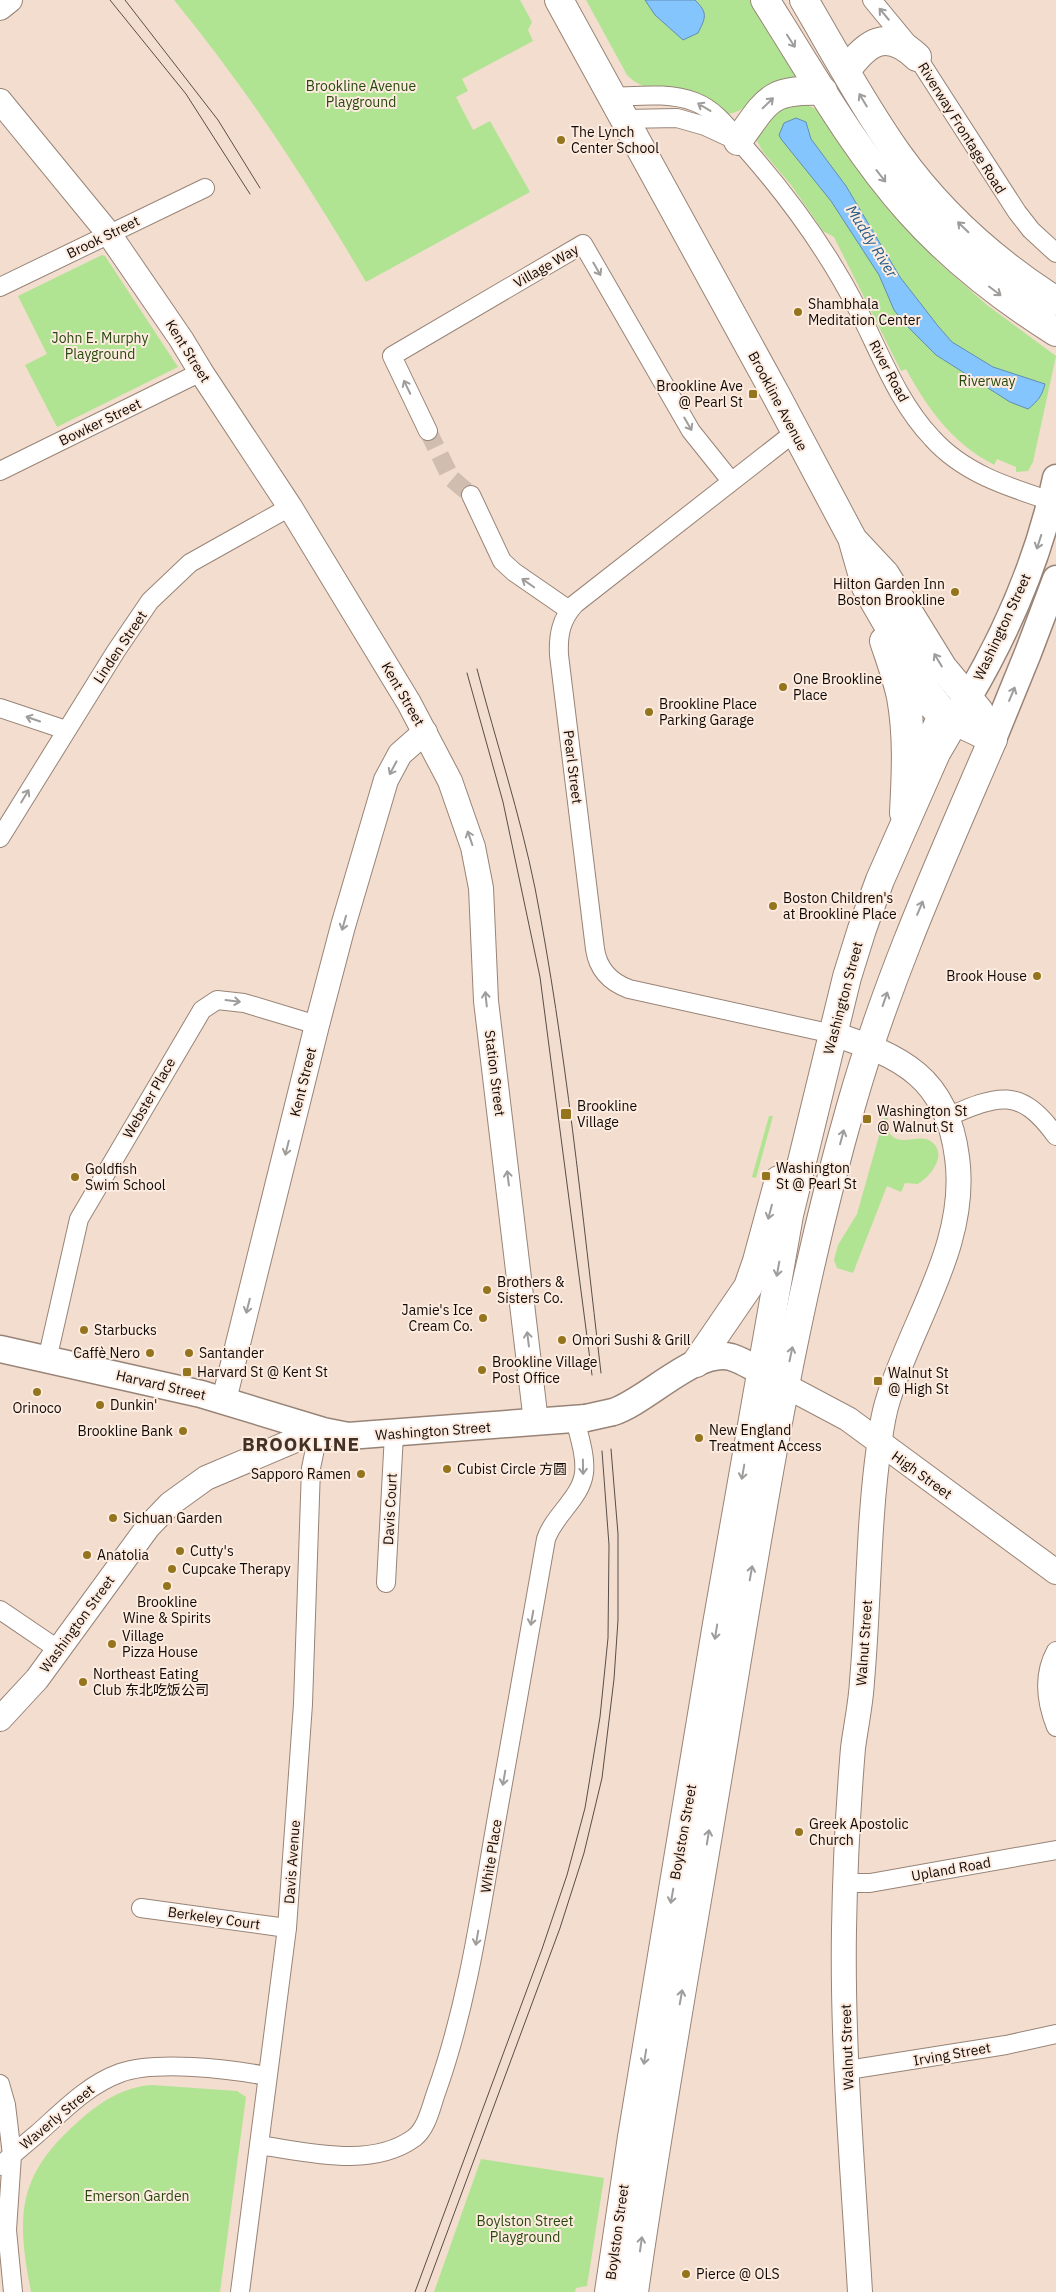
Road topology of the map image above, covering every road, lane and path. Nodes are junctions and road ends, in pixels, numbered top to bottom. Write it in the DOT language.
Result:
graph roads {
  1 [pos="10,0"];
  2 [pos="558,0"];
  3 [pos="765,0"];
  4 [pos="804,0"];
  5 [pos="872,0"];
  6 [pos="0,8"];
  7 [pos="917,56"];
  8 [pos="846,71"];
  9 [pos="823,92"];
  10 [pos="0,101"];
  11 [pos="618,108"];
  12 [pos="738,141"];
  13 [pos="205,188"];
  14 [pos="109,234"];
  15 [pos="1056,253"];
  16 [pos="0,286"];
  17 [pos="1056,300"];
  18 [pos="1056,332"];
  19 [pos="201,372"];
  20 [pos="428,431"];
  21 [pos="795,432"];
  22 [pos="0,471"];
  23 [pos="731,481"];
  24 [pos="1053,490"];
  25 [pos="471,495"];
  26 [pos="290,507"];
  27 [pos="852,538"];
  28 [pos="1056,579"];
  29 [pos="866,588"];
  30 [pos="569,610"];
  31 [pos="968,698"];
  32 [pos="0,708"];
  33 [pos="955,721"];
  34 [pos="66,730"];
  35 [pos="425,732"];
  36 [pos="993,739"];
  37 [pos="903,828"];
  38 [pos="0,838"];
  39 [pos="317,1025"];
  40 [pos="833,1034"];
  41 [pos="870,1046"];
  42 [pos="947,1117"];
  43 [pos="1056,1136"];
  44 [pos="0,1349"];
  45 [pos="47,1360"];
  46 [pos="696,1363"];
  47 [pos="760,1372"];
  48 [pos="784,1385"];
  49 [pos="224,1400"];
  50 [pos="581,1419"];
  51 [pos="536,1422"];
  52 [pos="319,1430"];
  53 [pos="394,1434"];
  54 [pos="879,1443"];
  55 [pos="1056,1572"];
  56 [pos="386,1583"];
  57 [pos="0,1610"];
  58 [pos="59,1650"];
  59 [pos="1056,1651"];
  60 [pos="0,1719"];
  61 [pos="1056,1727"];
  62 [pos="1056,1850"];
  63 [pos="846,1883"];
  64 [pos="140,1908"];
  65 [pos="287,1928"];
  66 [pos="1056,2034"];
  67 [pos="848,2070"];
  68 [pos="267,2076"];
  69 [pos="0,2084"];
  70 [pos="259,2146"];
  71 [pos="6,2160"];
  72 [pos="13,2292"];
  73 [pos="240,2292"];
  74 [pos="609,2292"];
  75 [pos="634,2292"];
  76 [pos="860,2292"];
  1 -- 6 [label="street"];
  2 -- 11 [label="highway, Brookline Avenue"];
  3 -- 9 [label="highway, one-way"];
  4 -- 8 [label="highway"];
  7 -- 5 [label="street, Riverway Frontage Road, one-way"];
  7 -- 8 [label="highway"];
  7 -- 15 [label="street, Riverway Frontage Road"];
  17 -- 8 [label="highway, one-way"];
  12 -- 9 [label="highway, one-way"];
  9 -- 18 [label="highway, one-way"];
  10 -- 14 [label="street, Kent Street"];
  11 -- 12 [label="street, River Road"];
  12 -- 11 [label="street, River Road, one-way"];
  11 -- 21 [label="highway, Brookline Avenue"];
  12 -- 24 [label="street, River Road"];
  13 -- 14 [label="street, Brook Street"];
  14 -- 16 [label="street, Brook Street"];
  14 -- 19 [label="street, Kent Street"];
  19 -- 22 [label="street, Bowker Street"];
  19 -- 26 [label="street, Kent Street"];
  20 -- 23 [label="street, Village Way, one-way"];
  21 -- 23 [label="street, Pearl Street"];
  21 -- 27 [label="highway, Brookline Avenue"];
  23 -- 30 [label="street, Pearl Street"];
  24 -- 31 [label="main road, Washington Street, one-way"];
  30 -- 25 [label="street, one-way"];
  26 -- 34 [label="street, Linden Street"];
  26 -- 35 [label="street, Kent Street"];
  27 -- 29 [label="highway, Brookline Avenue"];
  31 -- 27 [label="highway, one-way"];
  36 -- 28 [label="main road, one-way"];
  29 -- 33 [label="highway, Brookline Avenue"];
  29 -- 37 [label="highway"];
  30 -- 40 [label="street, Pearl Street"];
  31 -- 33 [label="highway, Washington Street"];
  31 -- 36 [label="highway"];
  34 -- 32 [label="street, one-way"];
  33 -- 36 [label="highway, Brookline Avenue"];
  33 -- 37 [label="highway, Washington Street"];
  38 -- 34 [label="street, Linden Street, one-way"];
  35 -- 39 [label="street, Kent Street, one-way"];
  51 -- 35 [label="street, Station Street, one-way"];
  41 -- 36 [label="highway, one-way"];
  37 -- 40 [label="highway, Washington Street"];
  45 -- 39 [label="street, Webster Place, one-way"];
  39 -- 49 [label="street, Kent Street, one-way"];
  40 -- 41 [label="street, Walnut Street"];
  40 -- 46 [label="highway, one-way"];
  40 -- 47 [label="highway, Washington Street, one-way"];
  41 -- 42 [label="street, Walnut Street"];
  48 -- 41 [label="highway, one-way"];
  42 -- 43 [label="street"];
  42 -- 54 [label="street, Walnut Street"];
  44 -- 45 [label="main road, Harvard Street"];
  45 -- 49 [label="main road, Harvard Street"];
  46 -- 47 [label="main road, Washington Street"];
  46 -- 50 [label="main road, Washington Street, bridge"];
  47 -- 48 [label="main road, Washington Street"];
  47 -- 74 [label="highway, Boylston Street, one-way"];
  48 -- 54 [label="street, High Street"];
  75 -- 48 [label="highway, Boylston Street, one-way"];
  49 -- 52 [label="main road, Harvard Street"];
  50 -- 51 [label="main road, Washington Street"];
  50 -- 70 [label="street, White Place, one-way"];
  51 -- 53 [label="main road, Washington Street"];
  52 -- 53 [label="main road, Washington Street"];
  52 -- 58 [label="street, Washington Street"];
  52 -- 65 [label="street, Davis Avenue"];
  53 -- 56 [label="street, Davis Court"];
  54 -- 55 [label="street, High Street"];
  54 -- 63 [label="street, Walnut Street"];
  57 -- 58 [label="street"];
  58 -- 60 [label="street, Washington Street"];
  59 -- 61 [label="street"];
  62 -- 63 [label="street, Upland Road"];
  63 -- 67 [label="street, Walnut Street"];
  64 -- 65 [label="street, Berkeley Court"];
  65 -- 68 [label="street, Davis Avenue"];
  66 -- 67 [label="street, Irving Street"];
  67 -- 76 [label="street, Walnut Street"];
  68 -- 70 [label="street, Davis Avenue"];
  68 -- 71 [label="street, Waverly Street"];
  69 -- 71 [label="street"];
  70 -- 73 [label="street, Davis Avenue"];
  71 -- 72 [label="street"];
}
